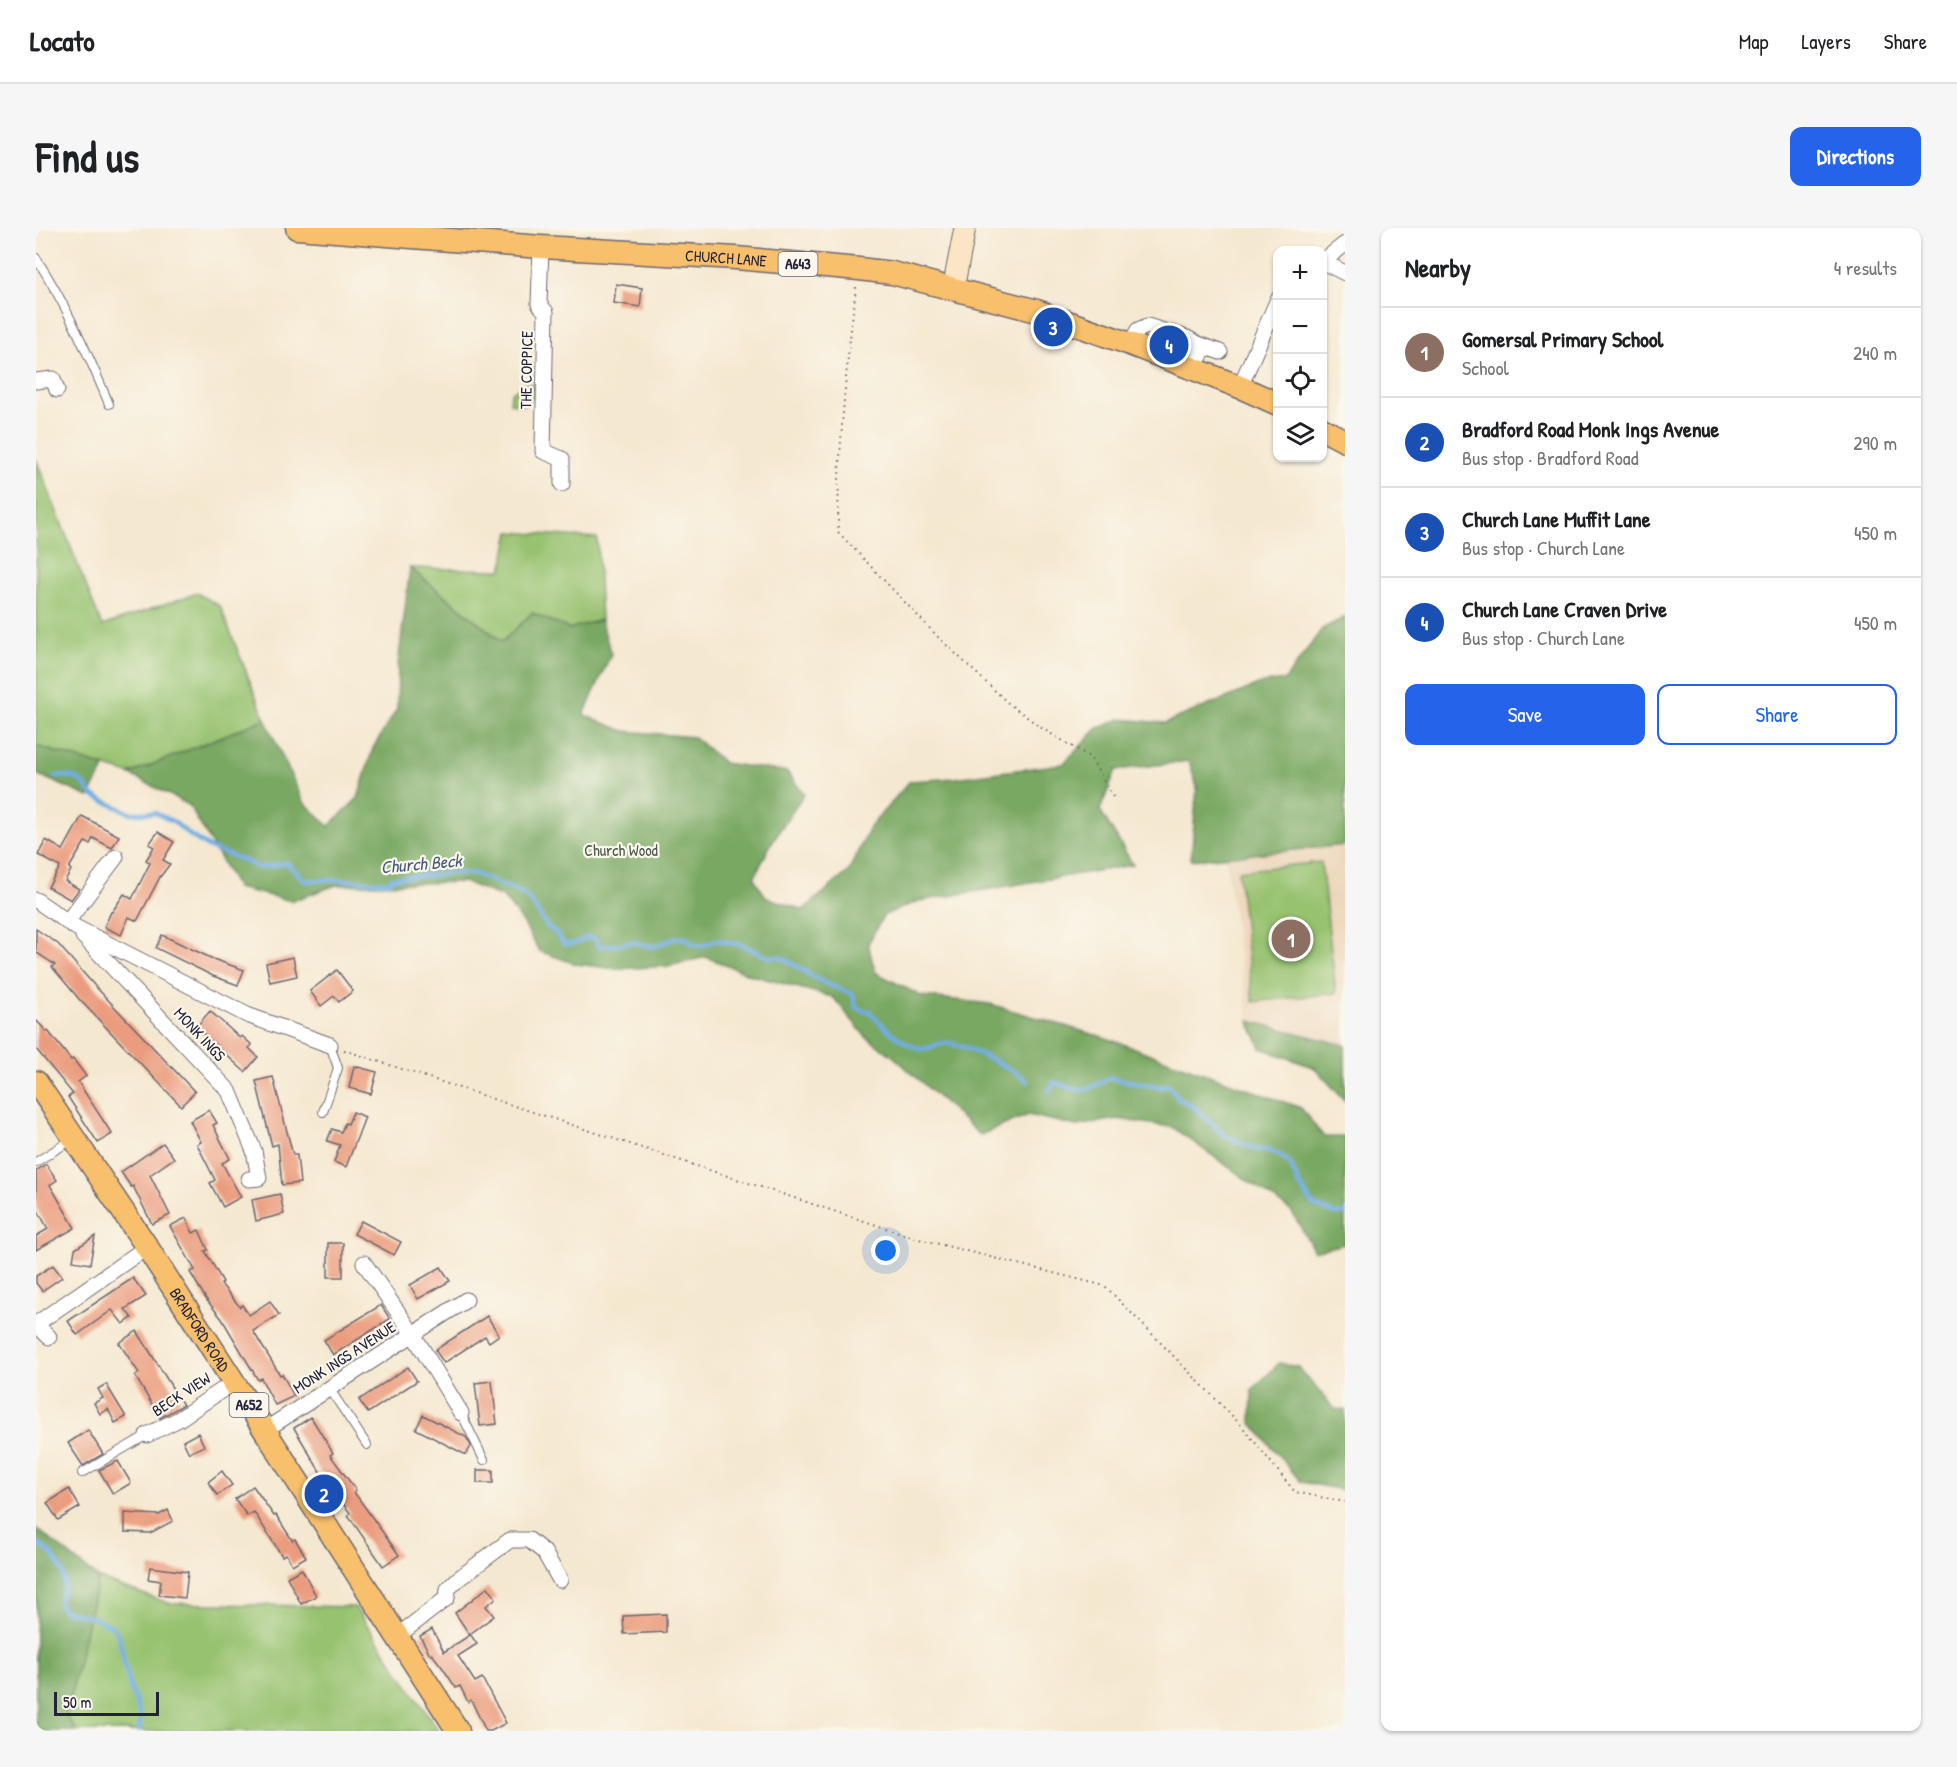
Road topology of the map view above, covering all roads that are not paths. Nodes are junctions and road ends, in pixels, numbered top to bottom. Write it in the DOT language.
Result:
graph roads {
  1 [pos="297,228"];
  2 [pos="965,228"];
  3 [pos="1345,244"];
  4 [pos="541,247"];
  5 [pos="36,258"];
  6 [pos="1327,259"];
  7 [pos="1327,264"];
  8 [pos="1345,273"];
  9 [pos="953,289"];
  10 [pos="1278,300"];
  11 [pos="1130,344"];
  12 [pos="1198,344"];
  13 [pos="1220,352"];
  14 [pos="1192,368"];
  15 [pos="36,381"];
  16 [pos="1240,387"];
  17 [pos="57,390"];
  18 [pos="1273,402"];
  19 [pos="109,404"];
  20 [pos="1327,431"];
  21 [pos="1345,441"];
  22 [pos="562,484"];
  23 [pos="116,857"];
  24 [pos="36,900"];
  25 [pos="71,925"];
  26 [pos="330,1045"];
  27 [pos="36,1082"];
  28 [pos="323,1112"];
  29 [pos="74,1138"];
  30 [pos="36,1162"];
  31 [pos="260,1177"];
  32 [pos="147,1247"];
  33 [pos="364,1263"];
  34 [pos="466,1300"];
  35 [pos="36,1324"];
  36 [pos="413,1334"];
  37 [pos="50,1337"];
  38 [pos="234,1382"];
  39 [pos="329,1388"];
  40 [pos="461,1413"];
  41 [pos="265,1430"];
  42 [pos="147,1435"];
  43 [pos="367,1444"];
  44 [pos="484,1460"];
  45 [pos="82,1473"];
  46 [pos="560,1580"];
  47 [pos="396,1636"];
  48 [pos="458,1731"];
  1 -- 4 [label="main road, CHURCH LANE / A643"];
  2 -- 9 [label="main road"];
  3 -- 6 [label="street"];
  4 -- 9 [label="main road, CHURCH LANE / A643"];
  4 -- 22 [label="street, THE COPPICE"];
  5 -- 19 [label="lane"];
  7 -- 8 [label="street"];
  9 -- 11 [label="main road, CHURCH LANE / A643"];
  10 -- 16 [label="street"];
  11 -- 12 [label="street"];
  11 -- 14 [label="main road, CHURCH LANE / A643"];
  12 -- 13 [label="street"];
  12 -- 14 [label="street"];
  14 -- 16 [label="main road, CHURCH LANE / A643"];
  15 -- 17 [label="street"];
  16 -- 18 [label="main road, CHURCH LANE / A643"];
  20 -- 21 [label="main road"];
  23 -- 25 [label="street"];
  24 -- 25 [label="street, MONK INGS"];
  25 -- 26 [label="street, MONK INGS"];
  25 -- 31 [label="street, MONK INGS"];
  26 -- 28 [label="lane"];
  27 -- 29 [label="main road, BRADFORD ROAD / A652"];
  29 -- 30 [label="lane"];
  29 -- 32 [label="main road, BRADFORD ROAD / A652"];
  32 -- 35 [label="street"];
  32 -- 38 [label="main road, BRADFORD ROAD / A652"];
  33 -- 36 [label="street, MONK INGS AVENUE"];
  34 -- 36 [label="street, MONK INGS AVENUE"];
  35 -- 37 [label="street"];
  36 -- 39 [label="street, MONK INGS AVENUE"];
  36 -- 40 [label="street, MONK INGS AVENUE"];
  38 -- 41 [label="main road, BRADFORD ROAD / A652"];
  38 -- 42 [label="street, BECK VIEW"];
  39 -- 41 [label="street, MONK INGS AVENUE"];
  39 -- 43 [label="lane"];
  40 -- 44 [label="lane"];
  41 -- 47 [label="main road, BRADFORD ROAD / A652"];
  42 -- 45 [label="lane"];
  46 -- 47 [label="street"];
  47 -- 48 [label="main road, BRADFORD ROAD / A652"];
}
